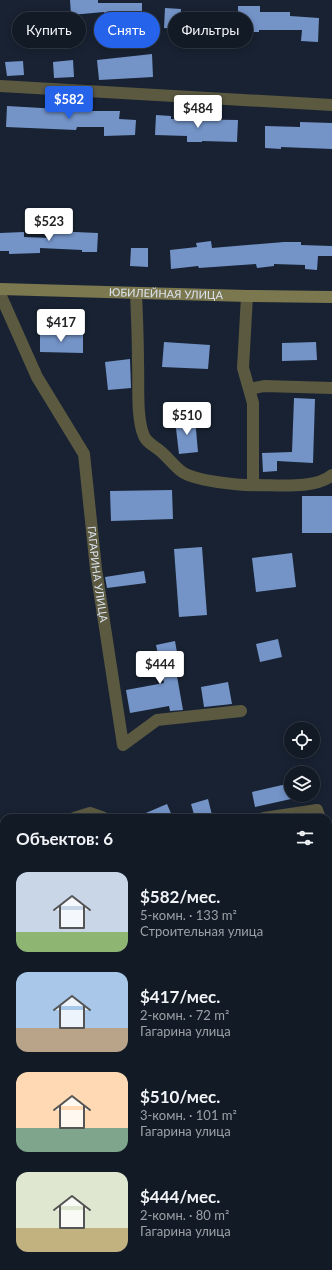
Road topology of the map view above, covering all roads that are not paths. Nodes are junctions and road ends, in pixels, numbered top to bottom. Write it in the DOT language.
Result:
graph roads {
  1 [pos="0,86"];
  2 [pos="332,105"];
  3 [pos="0,289"];
  4 [pos="136,293"];
  5 [pos="0,294"];
  6 [pos="247,296"];
  7 [pos="332,297"];
  8 [pos="332,388"];
  9 [pos="250,389"];
  10 [pos="332,475"];
  11 [pos="254,485"];
  12 [pos="241,711"];
  13 [pos="290,814"];
  14 [pos="318,814"];
  1 -- 2 [label="street"];
  3 -- 4 [label="main road, ЮБИЛЕЙНАЯ УЛИЦА"];
  4 -- 6 [label="main road, ЮБИЛЕЙНАЯ УЛИЦА"];
  4 -- 11 [label="street"];
  5 -- 12 [label="street, ГАГАРИНА УЛИЦА"];
  6 -- 7 [label="main road, ЮБИЛЕЙНАЯ УЛИЦА"];
  6 -- 9 [label="street"];
  8 -- 9 [label="street"];
  9 -- 11 [label="street"];
  10 -- 11 [label="street"];
  13 -- 14 [label="street"];
}
